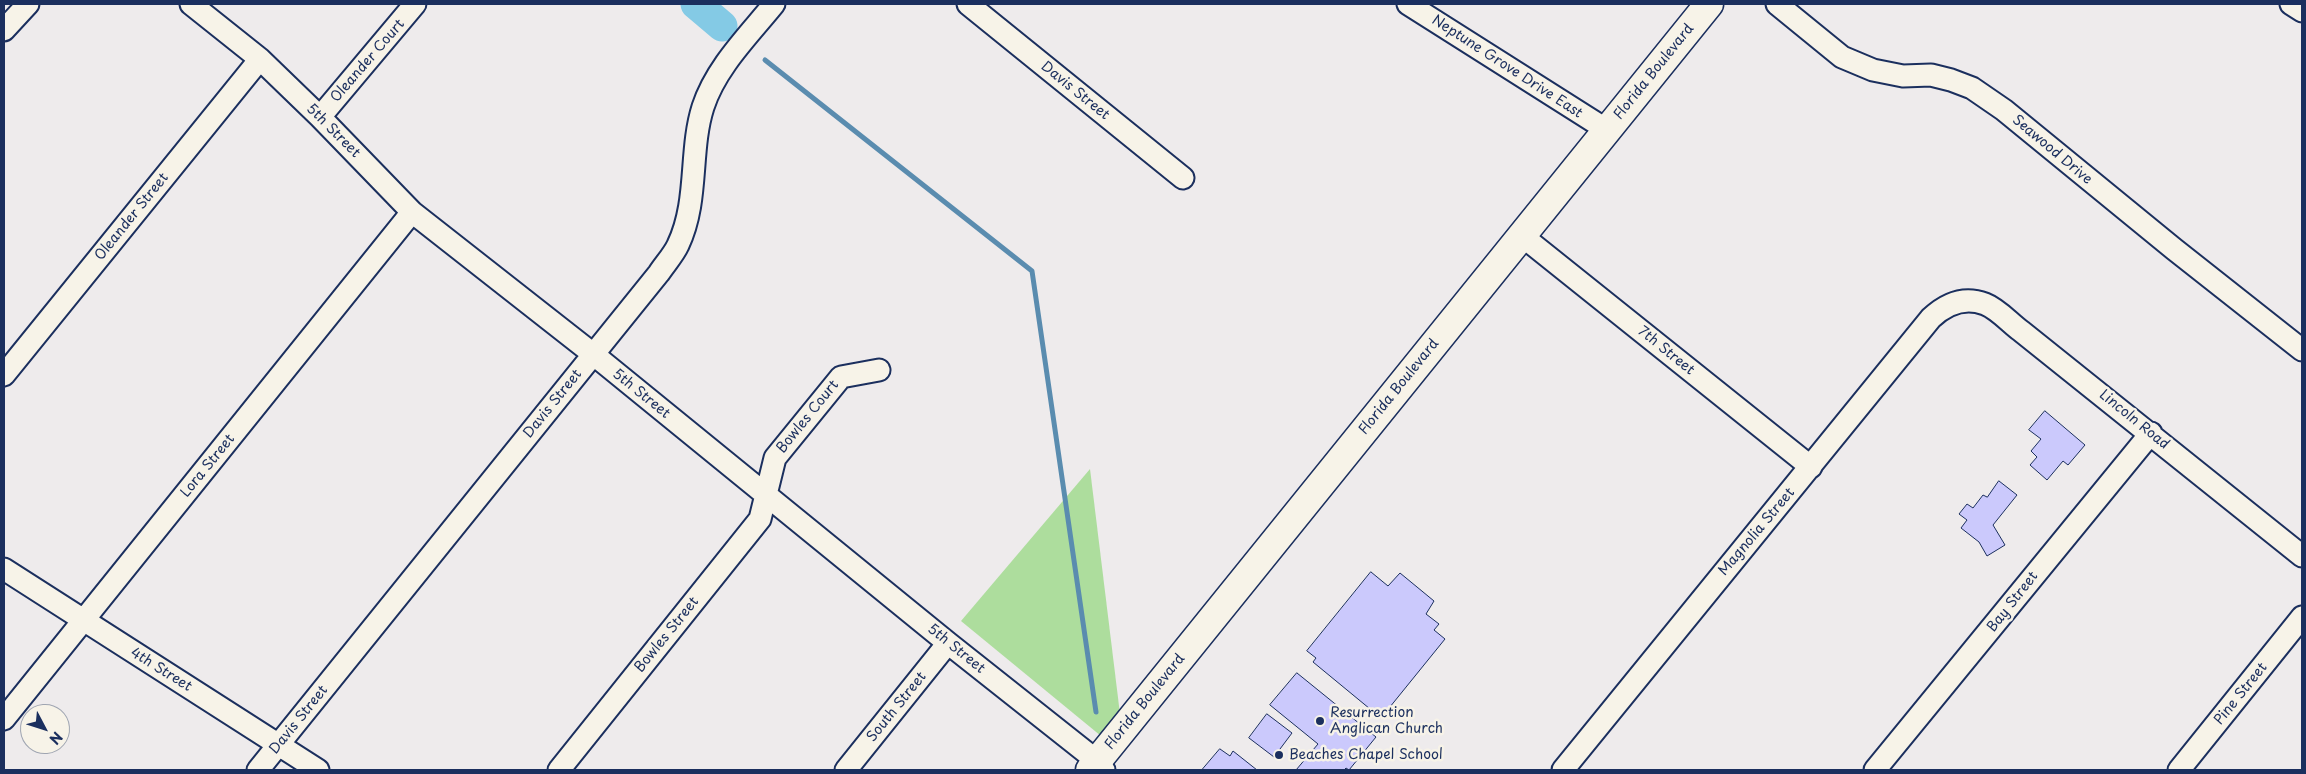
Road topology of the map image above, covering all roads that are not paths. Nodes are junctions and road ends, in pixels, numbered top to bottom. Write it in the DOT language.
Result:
graph roads {
  1 [pos="28,4"];
  2 [pos="190,4"];
  3 [pos="415,4"];
  4 [pos="774,4"];
  5 [pos="968,4"];
  6 [pos="1408,4"];
  7 [pos="1709,4"];
  8 [pos="1777,4"];
  9 [pos="2291,4"];
  10 [pos="2302,11"];
  11 [pos="4,30"];
  12 [pos="260,59"];
  13 [pos="320,117"];
  14 [pos="1607,130"];
  15 [pos="1182,178"];
  16 [pos="412,212"];
  17 [pos="1521,235"];
  18 [pos="1957,302"];
  19 [pos="2302,350"];
  20 [pos="593,354"];
  21 [pos="879,370"];
  22 [pos="4,375"];
  23 [pos="2151,434"];
  24 [pos="1811,467"];
  25 [pos="766,494"];
  26 [pos="2302,556"];
  27 [pos="4,569"];
  28 [pos="2302,617"];
  29 [pos="83,621"];
  30 [pos="948,643"];
  31 [pos="4,719"];
  32 [pos="279,744"];
  33 [pos="1097,767"];
  34 [pos="258,770"];
  35 [pos="318,770"];
  36 [pos="559,770"];
  37 [pos="846,770"];
  38 [pos="1563,770"];
  39 [pos="1875,770"];
  40 [pos="2179,770"];
  1 -- 11 [label="street"];
  2 -- 12 [label="street, 5th Street"];
  3 -- 13 [label="street, Oleander Court"];
  4 -- 20 [label="street, Davis Street"];
  5 -- 15 [label="street, Davis Street"];
  6 -- 14 [label="street, Neptune Grove Drive East"];
  7 -- 14 [label="street, Florida Boulevard"];
  8 -- 19 [label="street, Seawood Drive"];
  9 -- 10 [label="street"];
  12 -- 13 [label="street, 5th Street"];
  12 -- 22 [label="street, Oleander Street"];
  13 -- 16 [label="street, 5th Street"];
  14 -- 17 [label="street, Florida Boulevard"];
  16 -- 20 [label="street, 5th Street"];
  16 -- 29 [label="street, Lora Street"];
  17 -- 24 [label="street, 7th Street"];
  17 -- 33 [label="street, Florida Boulevard"];
  18 -- 23 [label="street, Lincoln Road"];
  18 -- 24 [label="street, Magnolia Street"];
  20 -- 25 [label="street, 5th Street"];
  20 -- 32 [label="street, Davis Street"];
  21 -- 25 [label="street, Bowles Court"];
  23 -- 26 [label="street, Lincoln Road"];
  23 -- 39 [label="street, Bay Street"];
  24 -- 38 [label="street, Magnolia Street"];
  25 -- 30 [label="street, 5th Street"];
  25 -- 36 [label="street, Bowles Street"];
  27 -- 29 [label="street, 4th Street"];
  28 -- 40 [label="street, Pine Street"];
  29 -- 31 [label="street, Lora Street"];
  29 -- 32 [label="street, 4th Street"];
  30 -- 33 [label="street, 5th Street"];
  30 -- 37 [label="street, South Street"];
  32 -- 34 [label="street, Davis Street"];
  32 -- 35 [label="street, 4th Street"];
}
